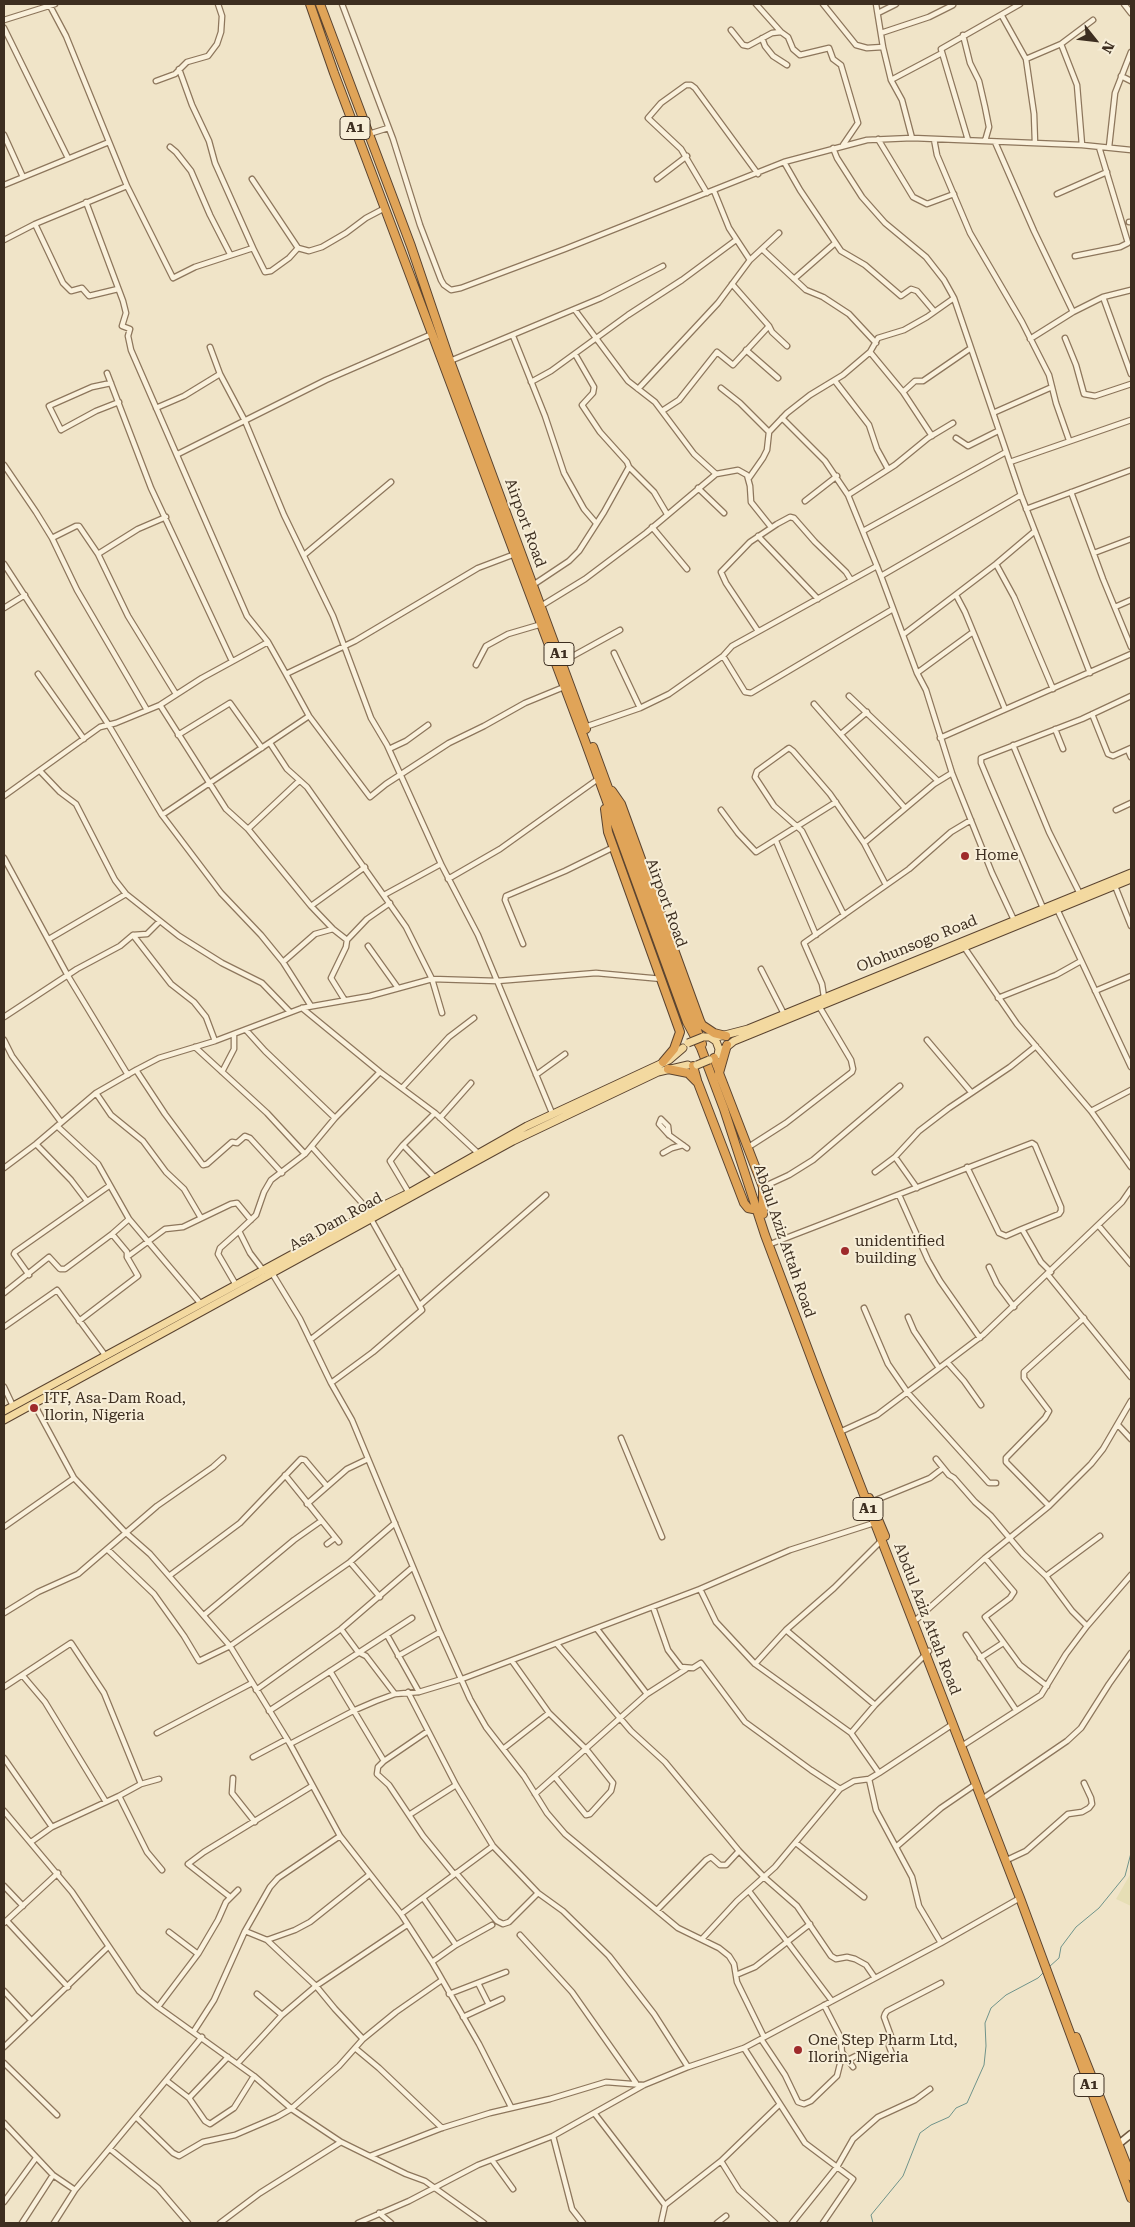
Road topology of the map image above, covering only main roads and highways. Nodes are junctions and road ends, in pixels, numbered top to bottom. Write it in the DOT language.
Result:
graph roads {
  1 [pos="310,4"];
  2 [pos="320,4"];
  3 [pos="518,552"];
  4 [pos="602,784"];
  5 [pos="1131,873"];
  6 [pos="1131,879"];
  7 [pos="892,973"];
  8 [pos="702,1025"];
  9 [pos="680,1032"];
  10 [pos="726,1036"];
  11 [pos="707,1037"];
  12 [pos="686,1045"];
  13 [pos="727,1045"];
  14 [pos="703,1050"];
  15 [pos="714,1057"];
  16 [pos="693,1065"];
  17 [pos="665,1066"];
  18 [pos="719,1073"];
  19 [pos="698,1083"];
  20 [pos="399,1200"];
  21 [pos="761,1212"];
  22 [pos="370,1215"];
  23 [pos="70,1380"];
  24 [pos="4,1411"];
  25 [pos="4,1420"];
  26 [pos="883,1538"];
  27 [pos="927,1652"];
  28 [pos="1022,1897"];
  29 [pos="1116,2147"];
  30 [pos="1131,2176"];
  31 [pos="1131,2198"];
  1 -- 3 [label="highway, Airport Road / A1"];
  2 -- 3 [label="highway, Airport Road / A1"];
  3 -- 4 [label="highway, Airport Road / A1"];
  3 -- 4 [label="highway, Airport Road / A1"];
  4 -- 8 [label="highway"];
  4 -- 9 [label="highway"];
  4 -- 14 [label="highway, Airport Road / A1"];
  5 -- 7 [label="main road, Olohunsogo Road"];
  6 -- 7 [label="main road, Olohunsogo Road"];
  7 -- 10 [label="main road, Olohunsogo Road"];
  7 -- 13 [label="main road, Olohunsogo Road"];
  8 -- 10 [label="highway"];
  8 -- 11 [label="highway"];
  9 -- 12 [label="highway"];
  9 -- 17 [label="highway"];
  10 -- 11 [label="main road, Olohunsogo Road"];
  11 -- 12 [label="main road, Olohunsogo Road, bridge"];
  11 -- 15 [label="main road"];
  12 -- 16 [label="main road"];
  12 -- 17 [label="main road, Asa Dam Road"];
  13 -- 15 [label="main road, Olohunsogo Road"];
  13 -- 18 [label="highway"];
  14 -- 21 [label="highway, Abdul Aziz Attah Road / A1"];
  15 -- 16 [label="main road, Asa Dam Road, bridge"];
  15 -- 18 [label="highway"];
  16 -- 17 [label="main road, Asa Dam Road"];
  16 -- 19 [label="highway"];
  17 -- 19 [label="highway"];
  17 -- 20 [label="main road, Asa Dam Road"];
  17 -- 20 [label="main road, Asa Dam Road"];
  18 -- 21 [label="highway"];
  19 -- 21 [label="highway"];
  20 -- 22 [label="main road, Asa Dam Road"];
  21 -- 26 [label="highway, Abdul Aziz Attah Road / A1"];
  21 -- 26 [label="highway, Abdul Aziz Attah Road / A1"];
  22 -- 23 [label="main road, Asa Dam Road"];
  22 -- 23 [label="main road, Asa Dam Road"];
  23 -- 24 [label="main road, Asa Dam Road"];
  23 -- 25 [label="main road, Asa Dam Road"];
  26 -- 27 [label="highway, Abdul Aziz Attah Road / A1"];
  26 -- 27 [label="highway, Abdul Aziz Attah Road / A1"];
  27 -- 28 [label="highway, Abdul Aziz Attah Road / A1"];
  27 -- 28 [label="highway, Abdul Aziz Attah Road / A1"];
  28 -- 29 [label="highway, Abdul Aziz Attah Road / A1"];
  29 -- 30 [label="highway, Abdul Aziz Attah Road / A1"];
  29 -- 31 [label="highway, Abdul Aziz Attah Road / A1"];
}
